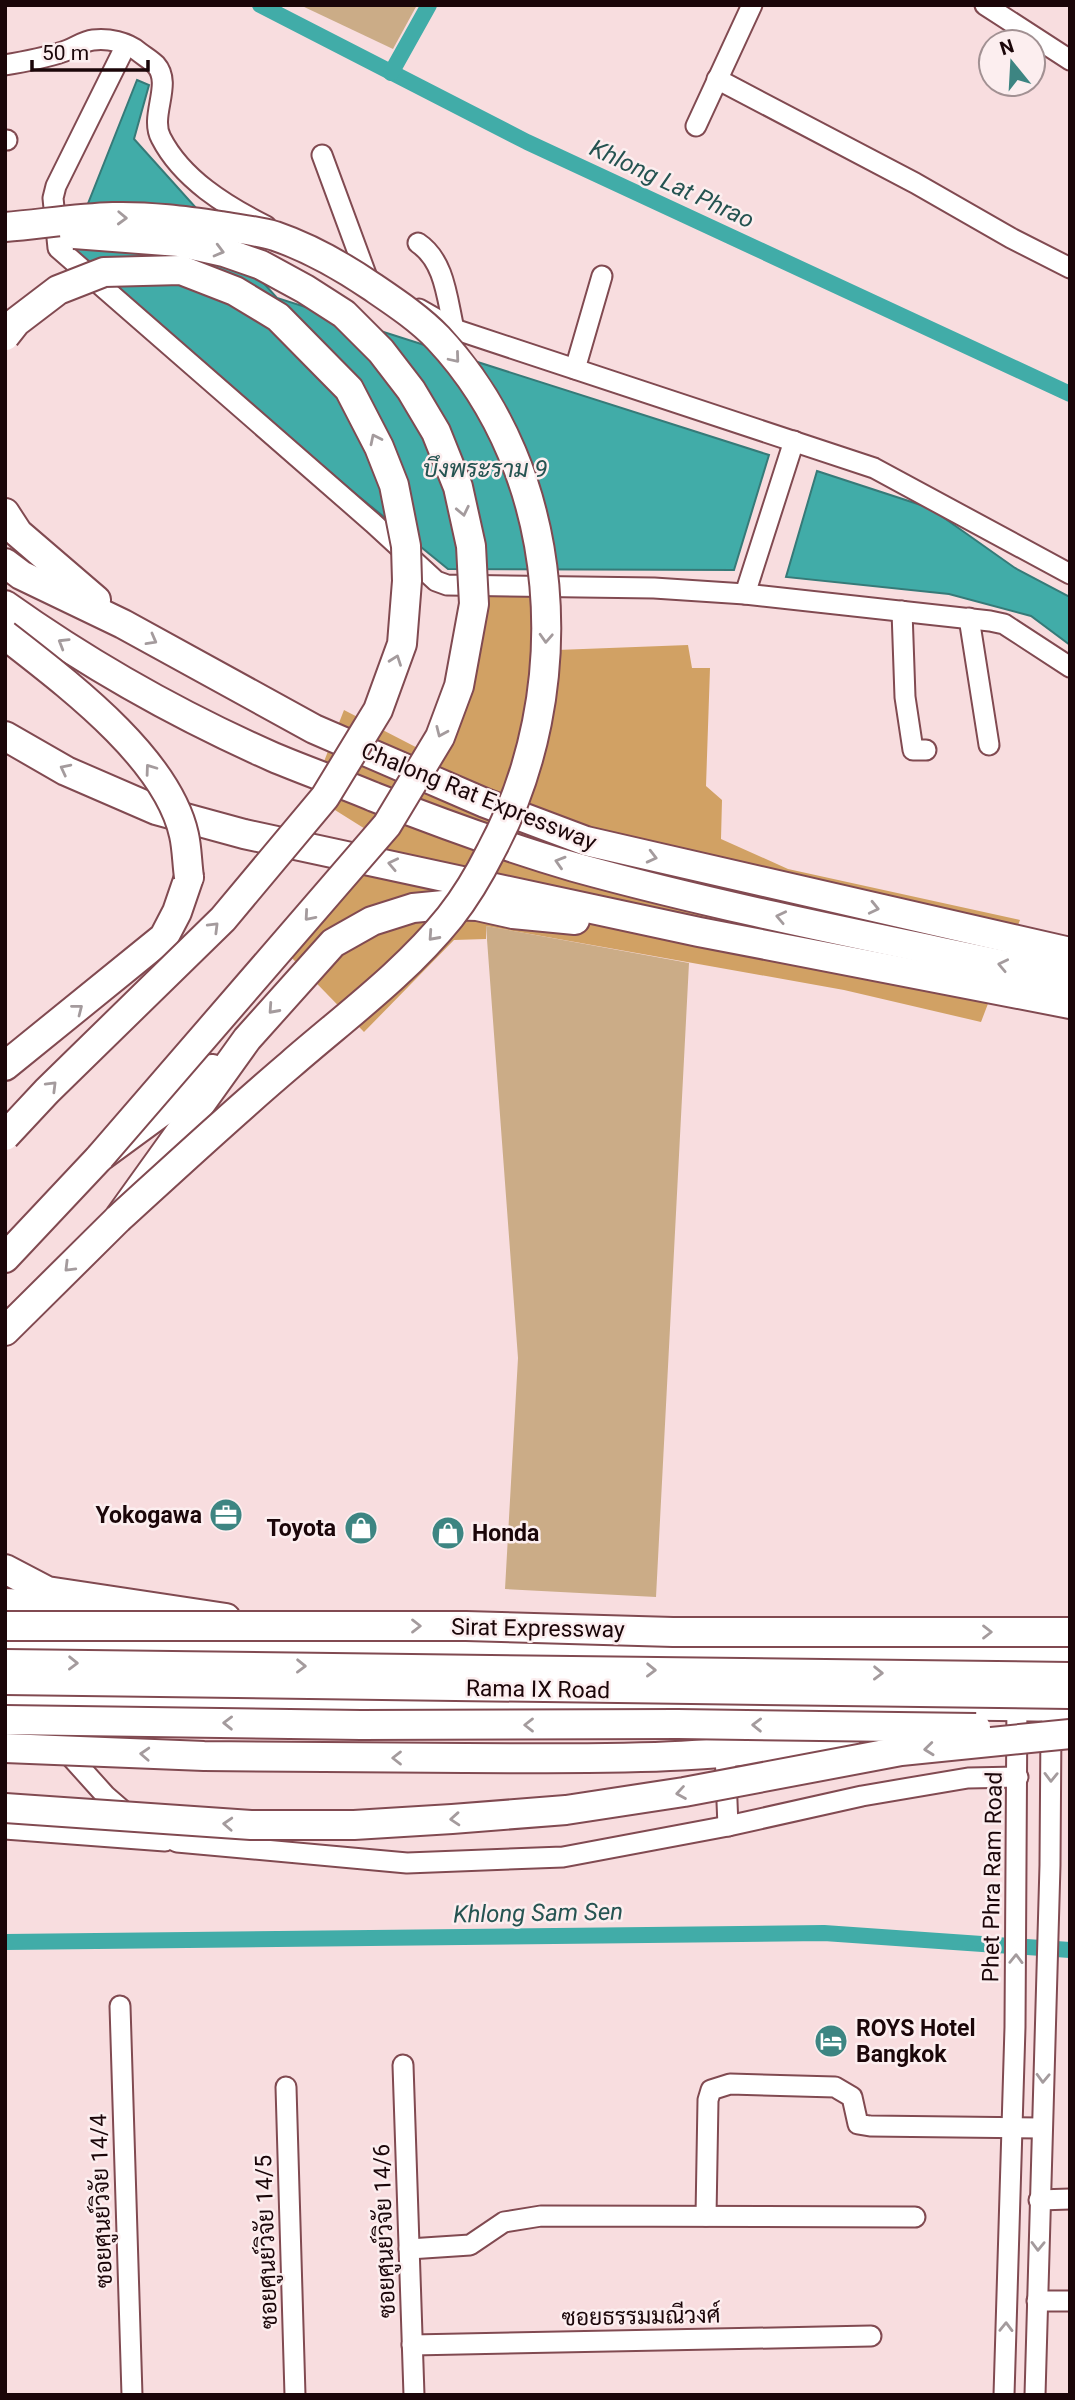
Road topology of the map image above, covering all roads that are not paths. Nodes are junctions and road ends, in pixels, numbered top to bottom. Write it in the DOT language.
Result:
graph roads {
  1 [pos="752,5"];
  2 [pos="985,5"];
  3 [pos="126,45"];
  4 [pos="1070,60"];
  5 [pos="5,65"];
  6 [pos="717,79"];
  7 [pos="696,126"];
  8 [pos="322,155"];
  9 [pos="5,228"];
  10 [pos="418,243"];
  11 [pos="1070,268"];
  12 [pos="602,276"];
  13 [pos="367,277"];
  14 [pos="454,329"];
  15 [pos="5,336"];
  16 [pos="575,369"];
  17 [pos="794,441"];
  18 [pos="5,513"];
  19 [pos="5,564"];
  20 [pos="1070,574"];
  21 [pos="745,594"];
  22 [pos="5,605"];
  23 [pos="902,611"];
  24 [pos="969,618"];
  25 [pos="123,624"];
  26 [pos="5,635"];
  27 [pos="1070,667"];
  28 [pos="5,736"];
  29 [pos="989,745"];
  30 [pos="926,750"];
  31 [pos="699,932"];
  32 [pos="1070,952"];
  33 [pos="1070,979"];
  34 [pos="1070,1004"];
  35 [pos="247,1039"];
  36 [pos="5,1066"];
  37 [pos="5,1136"];
  38 [pos="100,1157"];
  39 [pos="118,1219"];
  40 [pos="5,1258"];
  41 [pos="5,1331"];
  42 [pos="5,1569"];
  43 [pos="6,1611"];
  44 [pos="283,1626"];
  45 [pos="1070,1632"];
  46 [pos="181,1642"];
  47 [pos="5,1643"];
  48 [pos="1017,1653"];
  49 [pos="1061,1654"];
  50 [pos="5,1662"];
  51 [pos="1070,1675"];
  52 [pos="8,1700"];
  53 [pos="947,1708"];
  54 [pos="990,1708"];
  55 [pos="1017,1708"];
  56 [pos="1066,1715"];
  57 [pos="5,1748"];
  58 [pos="725,1753"];
  59 [pos="1018,1765"];
  60 [pos="5,1808"];
  61 [pos="728,1826"];
  62 [pos="5,1829"];
  63 [pos="177,1842"];
  64 [pos="120,2006"];
  65 [pos="403,2066"];
  66 [pos="286,2087"];
  67 [pos="1011,2128"];
  68 [pos="1041,2129"];
  69 [pos="1070,2199"];
  70 [pos="1039,2200"];
  71 [pos="706,2216"];
  72 [pos="915,2217"];
  73 [pos="409,2249"];
  74 [pos="1037,2301"];
  75 [pos="1070,2301"];
  76 [pos="871,2336"];
  77 [pos="412,2344"];
  78 [pos="132,2395"];
  79 [pos="295,2395"];
  80 [pos="414,2395"];
  81 [pos="1004,2395"];
  82 [pos="1035,2395"];
  1 -- 6 [label="street"];
  2 -- 4 [label="street"];
  3 -- 5 [label="street"];
  3 -- 13 [label="street"];
  3 -- 21 [label="street"];
  6 -- 7 [label="street"];
  6 -- 11 [label="street"];
  8 -- 13 [label="street"];
  9 -- 38 [label="highway, one-way, bridge"];
  9 -- 39 [label="highway, one-way, bridge"];
  10 -- 14 [label="street"];
  12 -- 16 [label="street"];
  13 -- 14 [label="street"];
  14 -- 16 [label="street"];
  37 -- 15 [label="highway, one-way, bridge"];
  16 -- 17 [label="street"];
  17 -- 20 [label="street"];
  17 -- 21 [label="street"];
  18 -- 25 [label="highway"];
  19 -- 25 [label="highway, Chalong Rat Expressway"];
  21 -- 23 [label="street"];
  33 -- 22 [label="highway, Chalong Rat Expressway, one-way, bridge"];
  23 -- 24 [label="street"];
  23 -- 30 [label="street"];
  24 -- 27 [label="street"];
  24 -- 29 [label="street"];
  25 -- 32 [label="highway, Chalong Rat Expressway, one-way, bridge"];
  36 -- 26 [label="highway, one-way, bridge"];
  31 -- 28 [label="highway, one-way, bridge"];
  31 -- 34 [label="highway"];
  31 -- 35 [label="highway, one-way"];
  35 -- 38 [label="highway, bridge"];
  35 -- 39 [label="highway, bridge"];
  38 -- 40 [label="highway"];
  39 -- 41 [label="highway, one-way"];
  42 -- 44 [label="highway, bridge"];
  43 -- 44 [label="highway, Sirat Expressway, bridge"];
  43 -- 46 [label="highway"];
  44 -- 45 [label="highway, Sirat Expressway, one-way, bridge"];
  46 -- 47 [label="main road, Rama IX Road"];
  46 -- 48 [label="main road, Rama IX Road"];
  48 -- 49 [label="main road, Rama IX Road"];
  48 -- 55 [label="street, Phet Phra Ram Road"];
  49 -- 56 [label="street"];
  50 -- 51 [label="main road, Rama IX Road, one-way, bridge"];
  52 -- 53 [label="main road, Rama IX Road"];
  52 -- 56 [label="main road, Rama IX Road, bridge"];
  56 -- 52 [label="highway, one-way, bridge"];
  52 -- 63 [label="street"];
  53 -- 54 [label="main road, Rama IX Road"];
  53 -- 58 [label="highway"];
  54 -- 55 [label="main road, Rama IX Road"];
  54 -- 59 [label="main road"];
  55 -- 56 [label="main road, Rama IX Road"];
  55 -- 59 [label="street, Phet Phra Ram Road"];
  56 -- 60 [label="highway, one-way, bridge"];
  56 -- 68 [label="street, one-way"];
  58 -- 57 [label="highway, one-way, bridge"];
  58 -- 61 [label="street"];
  59 -- 61 [label="street"];
  67 -- 59 [label="street, Phet Phra Ram Road, one-way"];
  61 -- 63 [label="street"];
  62 -- 63 [label="street"];
  64 -- 78 [label="street, ซอยศูนย์วิจัย 14/4"];
  65 -- 73 [label="street, ซอยศูนย์วิจัย 14/6"];
  66 -- 79 [label="street, ซอยศูนย์วิจัย 14/5"];
  67 -- 68 [label="street"];
  67 -- 71 [label="street"];
  81 -- 67 [label="street, Phet Phra Ram Road, one-way"];
  68 -- 70 [label="street"];
  69 -- 70 [label="street"];
  70 -- 74 [label="street, one-way"];
  71 -- 72 [label="street"];
  71 -- 73 [label="street"];
  73 -- 77 [label="street, ซอยศูนย์วิจัย 14/6"];
  74 -- 75 [label="street"];
  74 -- 82 [label="street"];
  76 -- 77 [label="street, ซอยธรรมมณีวงศ์"];
  77 -- 80 [label="street, ซอยศูนย์วิจัย 14/6"];
}
